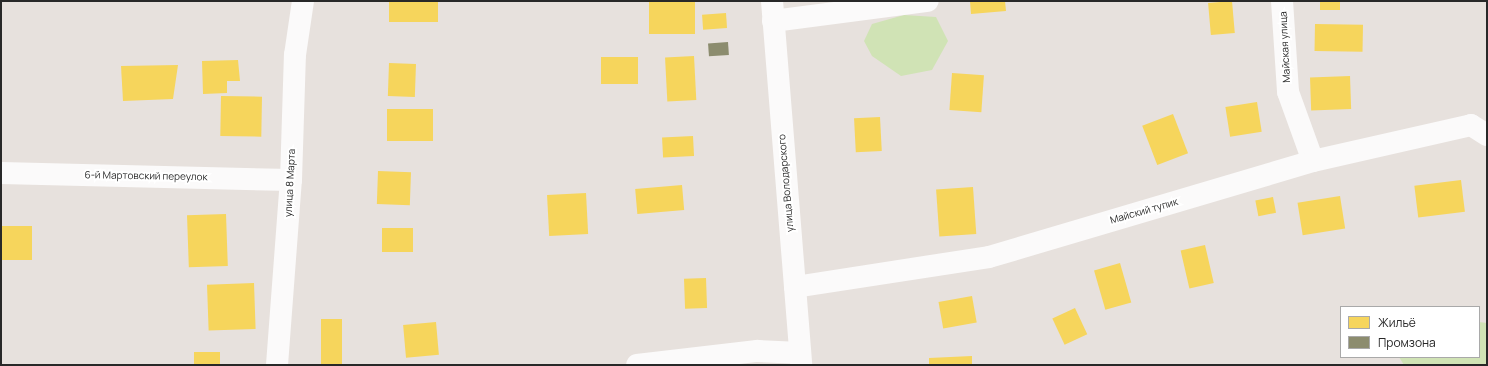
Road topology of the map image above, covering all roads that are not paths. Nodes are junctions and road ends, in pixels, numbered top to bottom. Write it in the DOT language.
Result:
graph roads {
  1 [pos="303,1"];
  2 [pos="928,1"];
  3 [pos="1282,1"];
  4 [pos="773,11"];
  5 [pos="1487,135"];
  6 [pos="1314,161"];
  7 [pos="1,173"];
  8 [pos="292,180"];
  9 [pos="795,287"];
  10 [pos="800,359"];
  11 [pos="276,365"];
  12 [pos="637,365"];
  1 -- 8 [label="street, улица 8 Марта"];
  2 -- 4 [label="street"];
  3 -- 6 [label="street, Майская улица"];
  4 -- 9 [label="street, улица Володарского"];
  5 -- 6 [label="street, Майский тупик"];
  6 -- 9 [label="street, Майский тупик"];
  7 -- 8 [label="street, 6-й Мартовский переулок"];
  8 -- 11 [label="street, улица 8 Марта"];
  9 -- 10 [label="street, улица Володарского"];
  10 -- 12 [label="street"];
}
